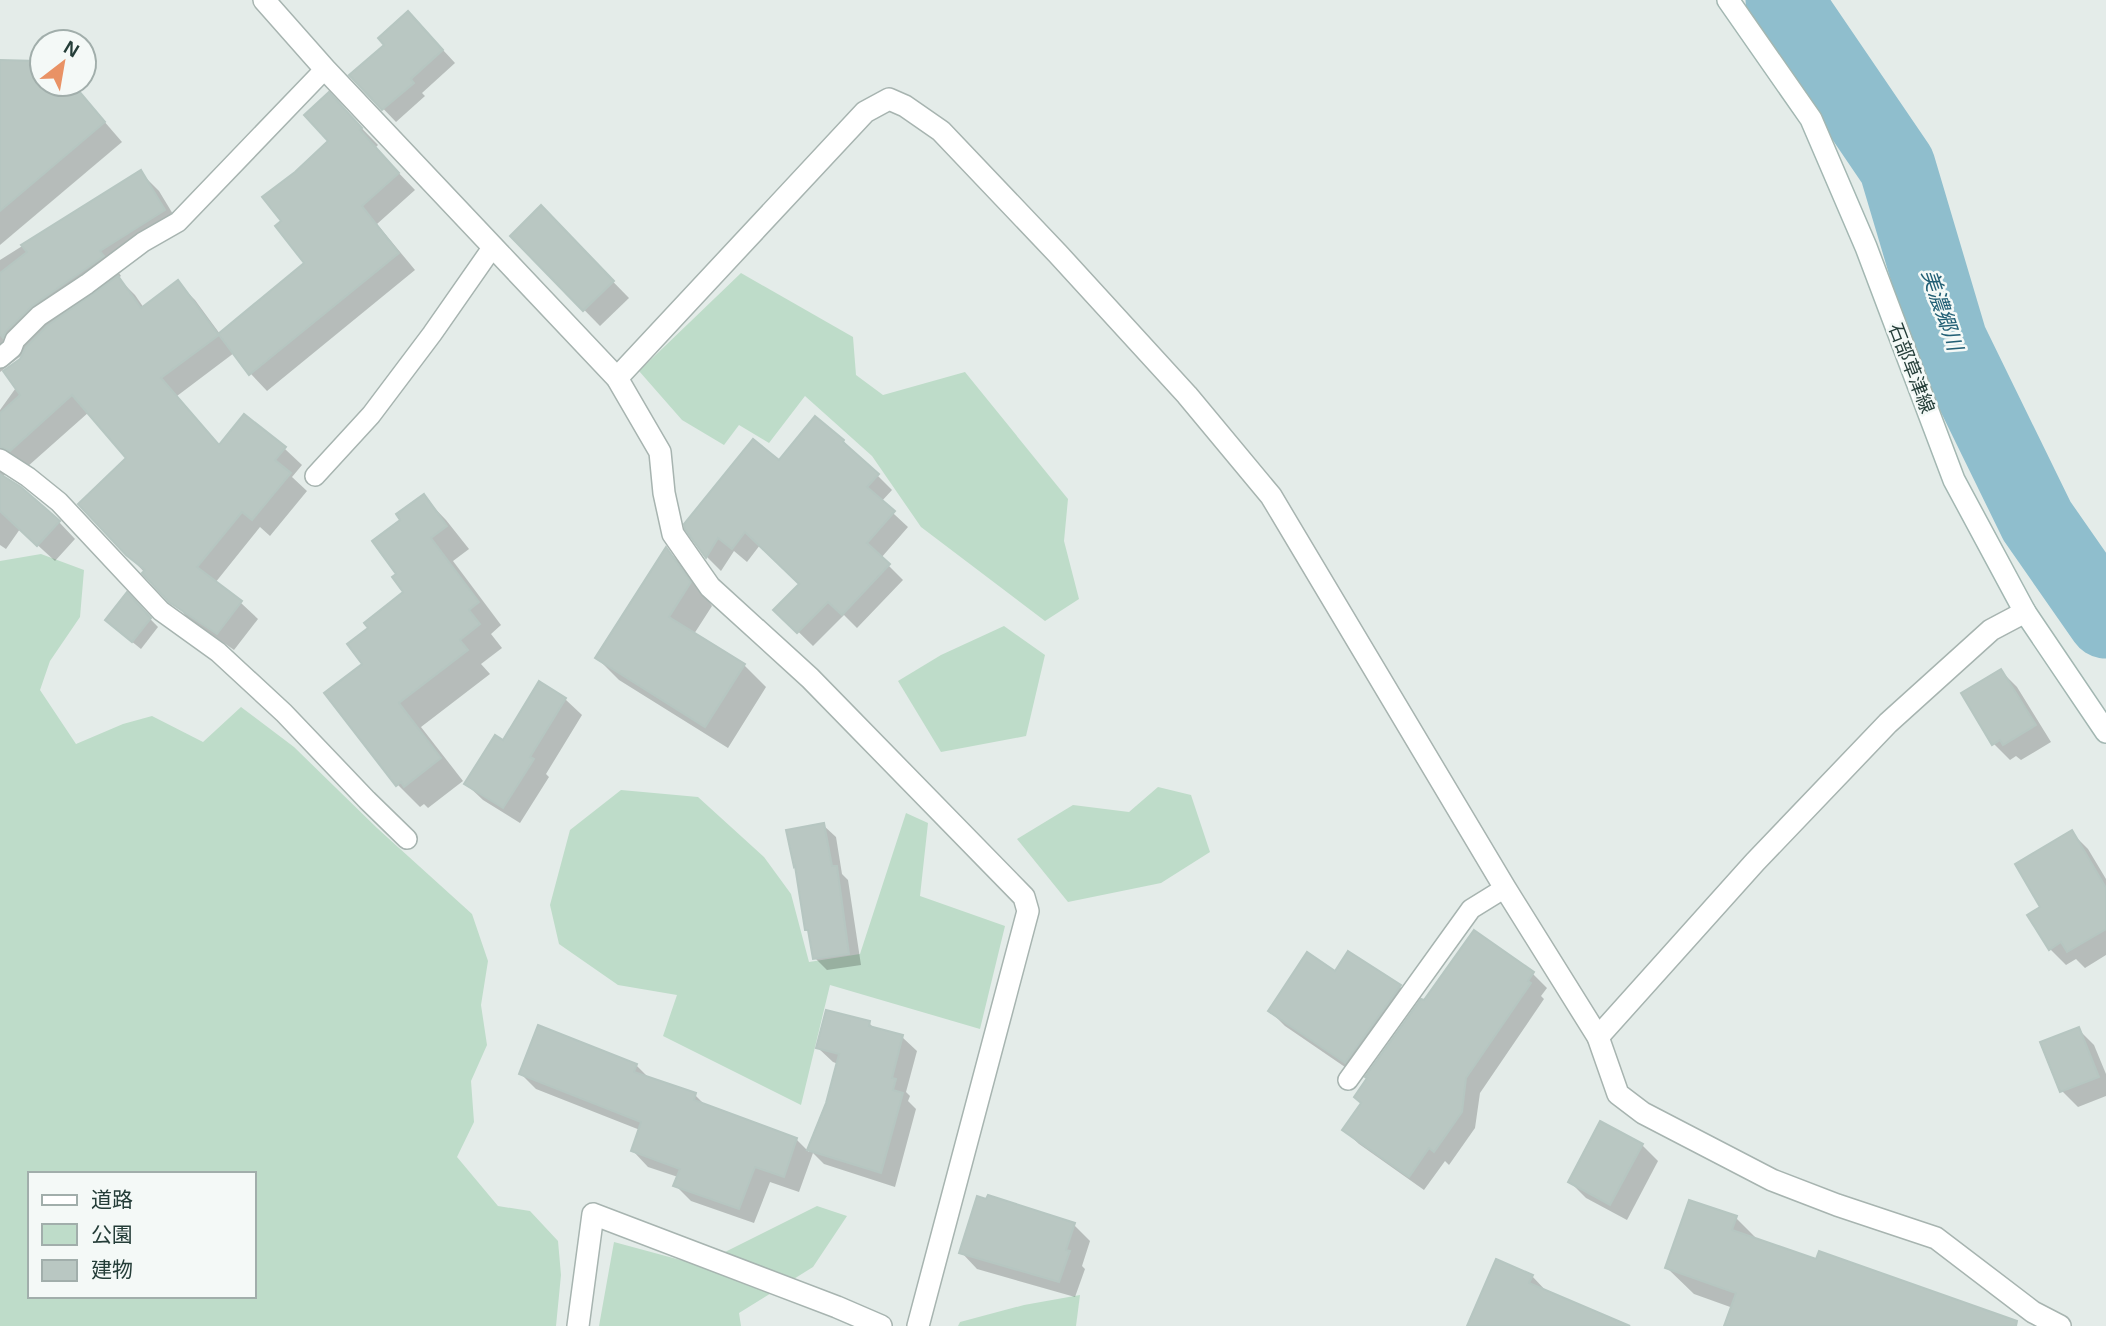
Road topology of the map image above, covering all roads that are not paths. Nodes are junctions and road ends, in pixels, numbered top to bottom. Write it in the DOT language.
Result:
graph roads {
  1 [pos="264,0"];
  2 [pos="1728,0"];
  3 [pos="325,69"];
  4 [pos="492,248"];
  5 [pos="0,358"];
  6 [pos="617,378"];
  7 [pos="0,459"];
  8 [pos="315,476"];
  9 [pos="2025,612"];
  10 [pos="2106,732"];
  11 [pos="407,839"];
  12 [pos="1505,888"];
  13 [pos="1598,1037"];
  14 [pos="1348,1080"];
  15 [pos="578,1326"];
  16 [pos="881,1326"];
  17 [pos="918,1326"];
  18 [pos="2060,1326"];
  1 -- 3 [label="street"];
  2 -- 9 [label="street, 石部草津線"];
  3 -- 4 [label="street"];
  3 -- 5 [label="lane"];
  4 -- 6 [label="street"];
  4 -- 8 [label="lane"];
  6 -- 12 [label="street"];
  6 -- 17 [label="street"];
  7 -- 11 [label="lane"];
  9 -- 10 [label="street, 石部草津線"];
  9 -- 13 [label="street"];
  12 -- 13 [label="street"];
  12 -- 14 [label="lane"];
  13 -- 18 [label="street"];
  15 -- 16 [label="street"];
}
